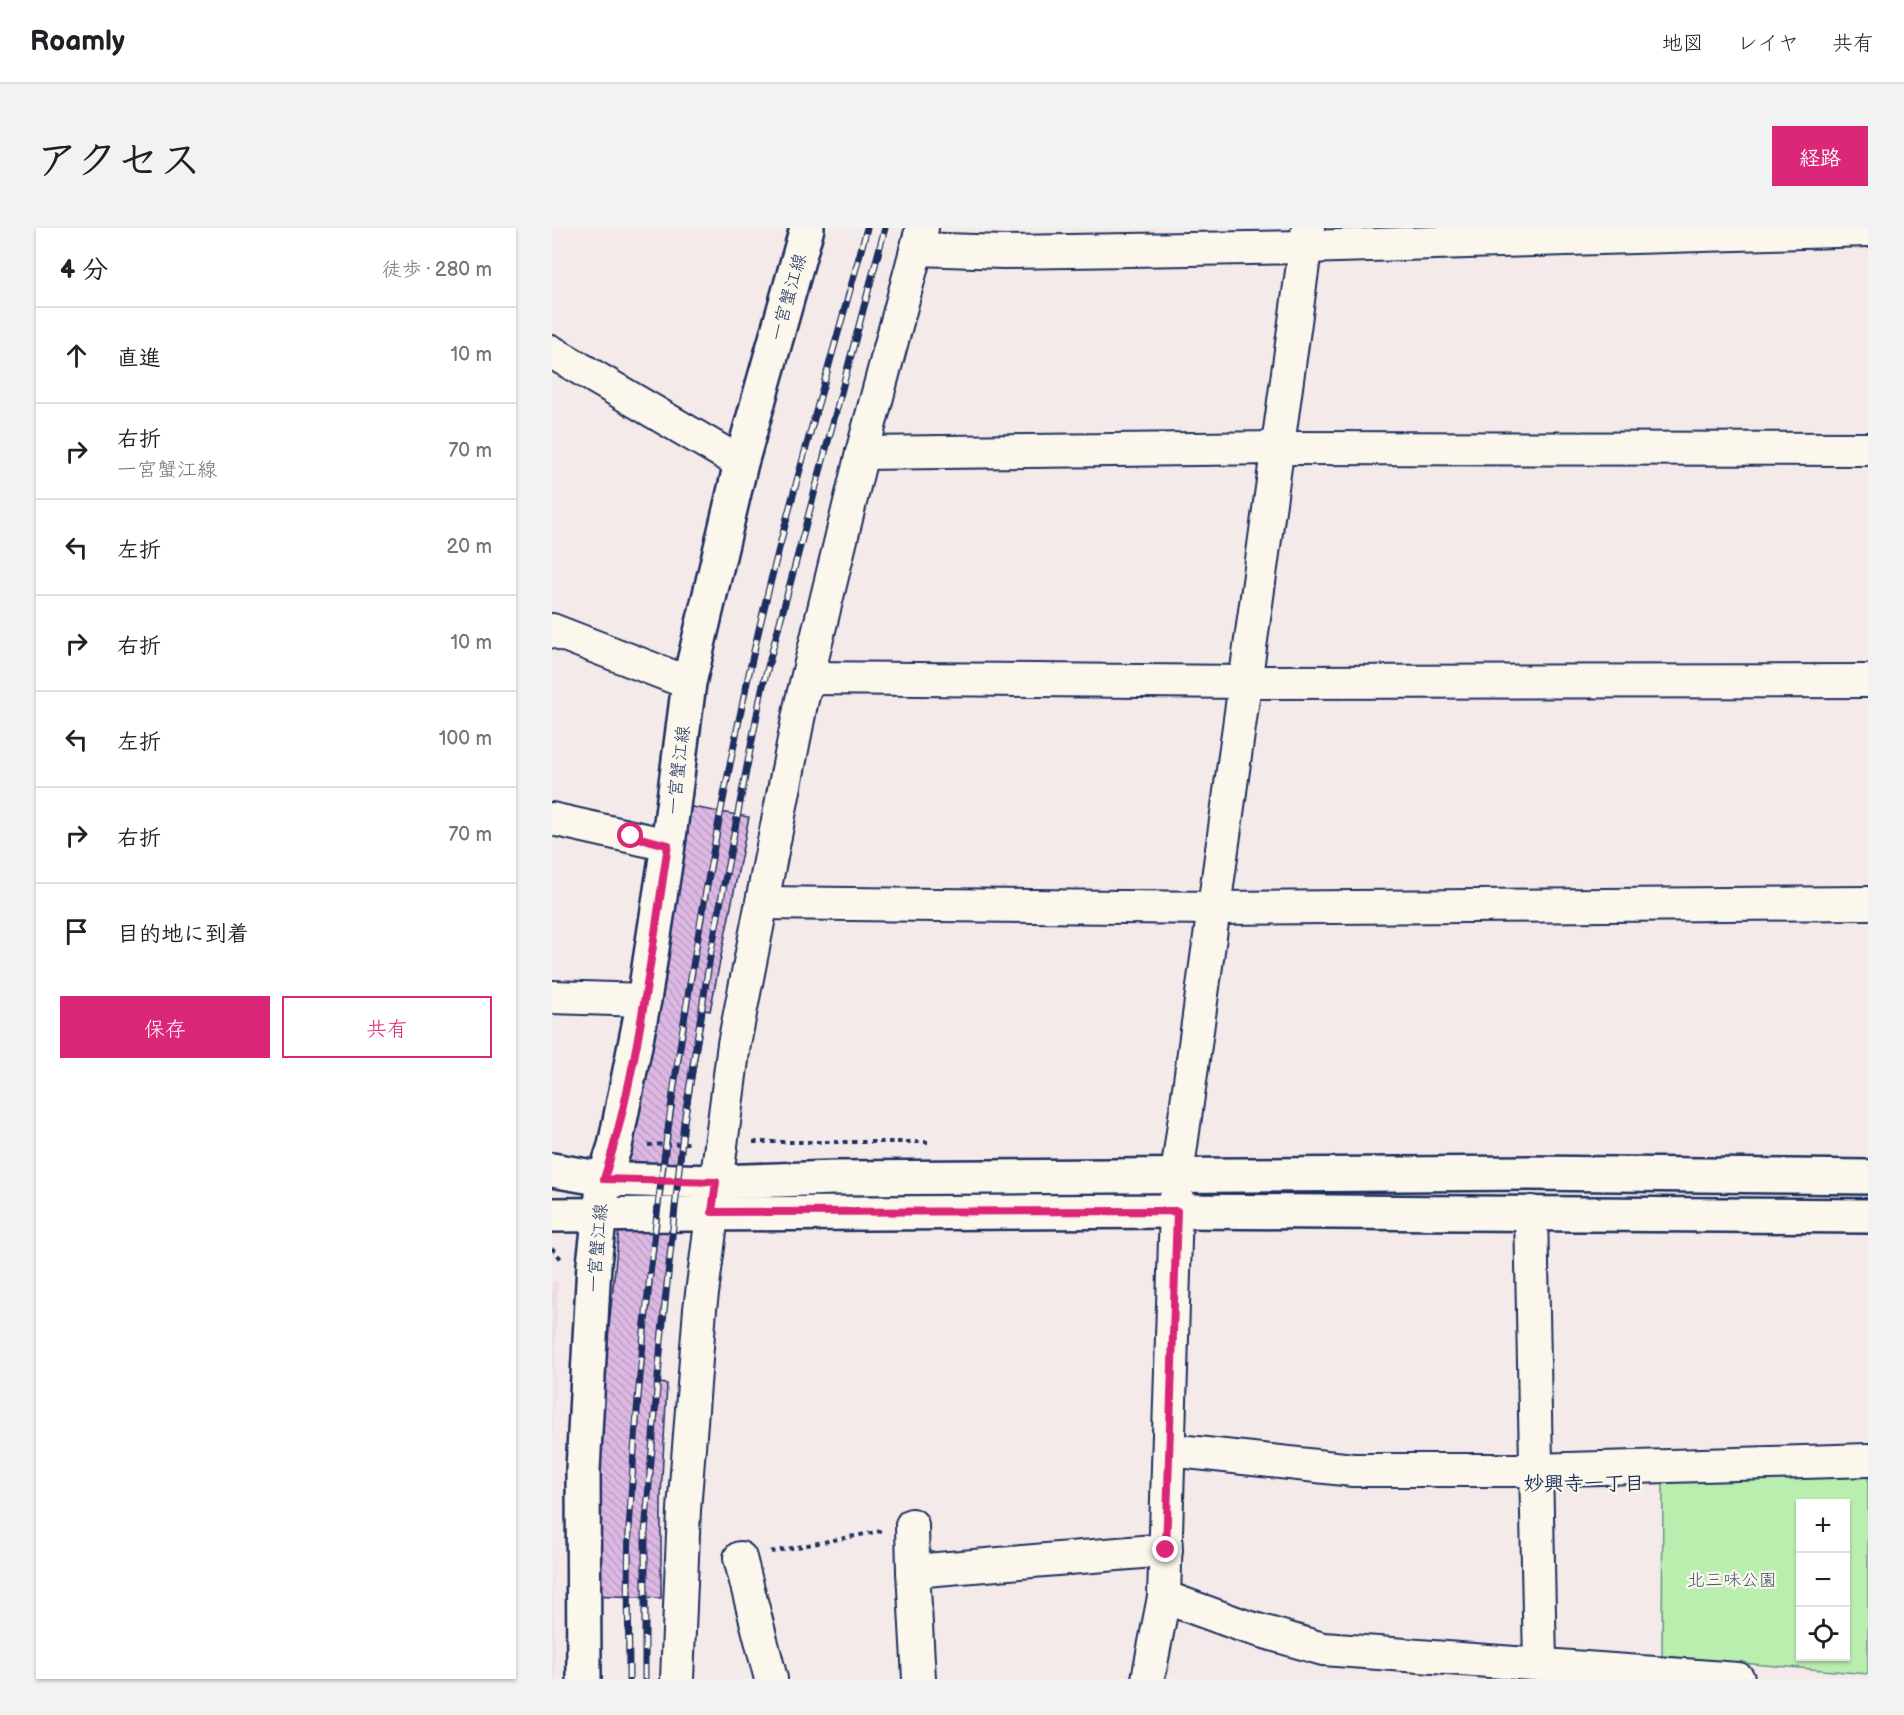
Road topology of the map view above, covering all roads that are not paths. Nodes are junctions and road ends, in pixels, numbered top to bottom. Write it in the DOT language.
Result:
graph roads {
  1 [pos="807,228"];
  2 [pos="1868,230"];
  3 [pos="1307,238"];
  4 [pos="920,239"];
  5 [pos="552,352"];
  6 [pos="1278,448"];
  7 [pos="1868,449"];
  8 [pos="862,453"];
  9 [pos="741,463"];
  10 [pos="552,630"];
  11 [pos="808,678"];
  12 [pos="1868,681"];
  13 [pos="1246,682"];
  14 [pos="689,683"];
  15 [pos="552,819"];
  16 [pos="668,845"];
  17 [pos="762,903"];
  18 [pos="1868,903"];
  19 [pos="1214,908"];
  20 [pos="552,997"];
  21 [pos="644,1000"];
  22 [pos="552,1170"];
  23 [pos="1177,1175"];
  24 [pos="1868,1177"];
  25 [pos="604,1179"];
  26 [pos="714,1197"];
  27 [pos="1177,1211"];
  28 [pos="1531,1212"];
  29 [pos="552,1215"];
  30 [pos="600,1215"];
  31 [pos="1868,1216"];
  32 [pos="1169,1450"];
  33 [pos="1868,1460"];
  34 [pos="1534,1470"];
  35 [pos="912,1525"];
  36 [pos="1166,1550"];
  37 [pos="740,1558"];
  38 [pos="913,1571"];
  39 [pos="1164,1597"];
  40 [pos="1540,1664"];
  41 [pos="584,1679"];
  42 [pos="678,1679"];
  43 [pos="771,1679"];
  44 [pos="919,1679"];
  45 [pos="1148,1679"];
  46 [pos="1738,1679"];
  1 -- 9 [label="street, 一宮蟹江線"];
  2 -- 3 [label="street"];
  3 -- 4 [label="street"];
  3 -- 6 [label="street"];
  4 -- 8 [label="street"];
  5 -- 9 [label="street"];
  6 -- 7 [label="street"];
  6 -- 8 [label="street"];
  6 -- 13 [label="street"];
  8 -- 11 [label="street"];
  9 -- 14 [label="street, 一宮蟹江線"];
  10 -- 14 [label="street"];
  11 -- 13 [label="street"];
  11 -- 17 [label="street"];
  12 -- 13 [label="street"];
  13 -- 19 [label="street"];
  14 -- 16 [label="street, 一宮蟹江線"];
  15 -- 16 [label="street"];
  16 -- 21 [label="street, 一宮蟹江線"];
  17 -- 19 [label="street"];
  17 -- 26 [label="street"];
  18 -- 19 [label="street"];
  19 -- 23 [label="street"];
  20 -- 21 [label="street"];
  21 -- 25 [label="street, 一宮蟹江線"];
  22 -- 25 [label="street"];
  23 -- 24 [label="street"];
  23 -- 26 [label="street"];
  23 -- 27 [label="street"];
  25 -- 26 [label="street"];
  25 -- 30 [label="street, 一宮蟹江線"];
  26 -- 27 [label="street"];
  26 -- 30 [label="street"];
  26 -- 42 [label="street"];
  27 -- 28 [label="street"];
  27 -- 32 [label="street"];
  28 -- 31 [label="street"];
  28 -- 34 [label="street"];
  29 -- 30 [label="street"];
  30 -- 41 [label="street, 一宮蟹江線"];
  32 -- 34 [label="street"];
  32 -- 36 [label="street"];
  33 -- 34 [label="street"];
  34 -- 40 [label="street"];
  35 -- 38 [label="street"];
  36 -- 38 [label="street"];
  36 -- 39 [label="street"];
  37 -- 43 [label="street"];
  38 -- 44 [label="street"];
  39 -- 40 [label="street"];
  39 -- 45 [label="street"];
  40 -- 46 [label="street"];
}
